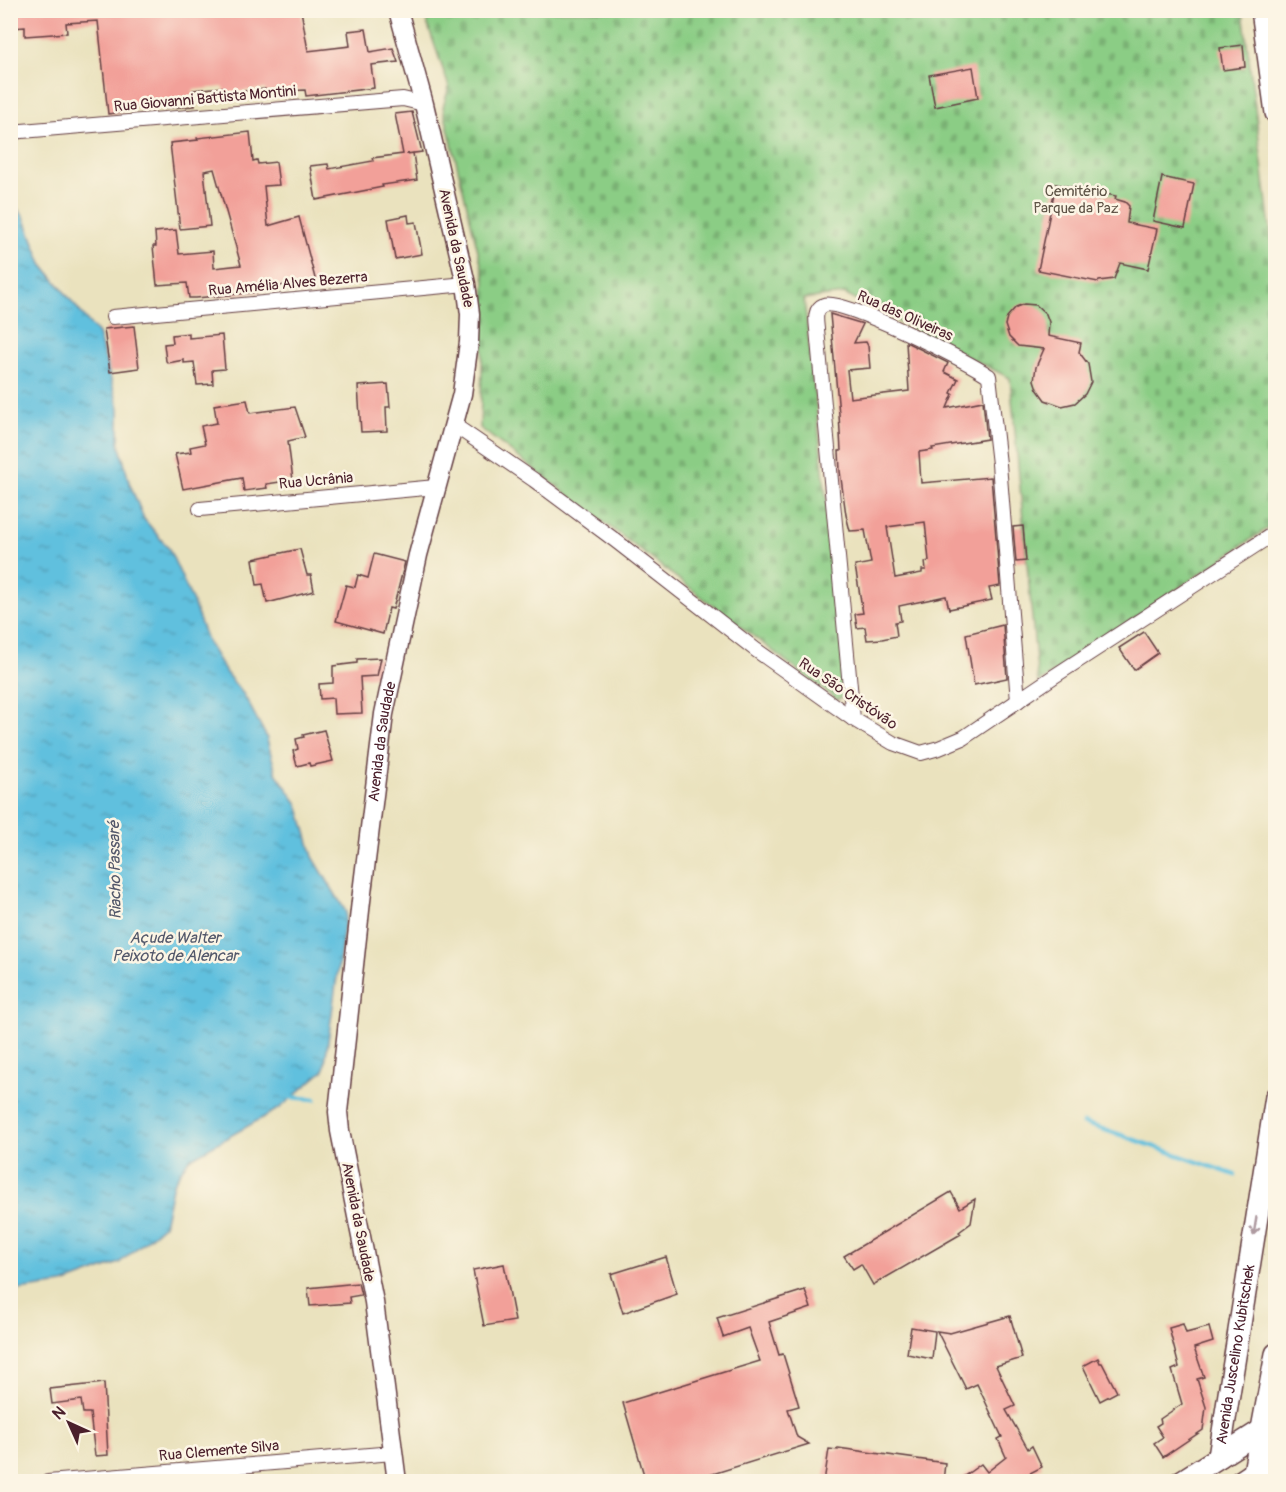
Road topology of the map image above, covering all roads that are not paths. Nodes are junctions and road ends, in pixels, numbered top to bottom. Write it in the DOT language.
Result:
graph roads {
  1 [pos="398,10"];
  2 [pos="1262,10"];
  3 [pos="422,97"];
  4 [pos="1275,113"];
  5 [pos="10,132"];
  6 [pos="466,284"];
  7 [pos="113,317"];
  8 [pos="454,425"];
  9 [pos="436,486"];
  10 [pos="200,509"];
  11 [pos="1275,532"];
  12 [pos="1018,701"];
  13 [pos="853,719"];
  14 [pos="1275,1097"];
  15 [pos="1275,1354"];
  16 [pos="1269,1425"];
  17 [pos="393,1453"];
  18 [pos="1219,1457"];
  19 [pos="1275,1458"];
  20 [pos="1247,1477"];
  21 [pos="48,1482"];
  22 [pos="396,1482"];
  23 [pos="1180,1482"];
  1 -- 3 [label="street, Avenida da Saudade"];
  2 -- 4 [label="main road"];
  3 -- 5 [label="street, Rua Giovanni Battista Montini"];
  3 -- 6 [label="street, Avenida da Saudade"];
  6 -- 7 [label="street, Rua Amélia Alves Bezerra"];
  6 -- 8 [label="street, Avenida da Saudade"];
  8 -- 9 [label="street, Avenida da Saudade"];
  8 -- 13 [label="street, Rua São Cristóvão"];
  9 -- 10 [label="street, Rua Ucrânia"];
  9 -- 17 [label="street, Avenida da Saudade"];
  11 -- 12 [label="street, Rua São Cristóvão"];
  12 -- 13 [label="street, Rua São Cristóvão"];
  12 -- 13 [label="street, Rua das Oliveiras"];
  14 -- 18 [label="main road, Avenida Juscelino Kubitschek, one-way"];
  15 -- 16 [label="main road"];
  16 -- 18 [label="main road"];
  16 -- 20 [label="main road"];
  17 -- 21 [label="street, Rua Clemente Silva"];
  17 -- 22 [label="street, Avenida da Saudade"];
  18 -- 20 [label="main road, Avenida Juscelino Kubitschek"];
  18 -- 23 [label="main road"];
  19 -- 20 [label="main road"];
}
